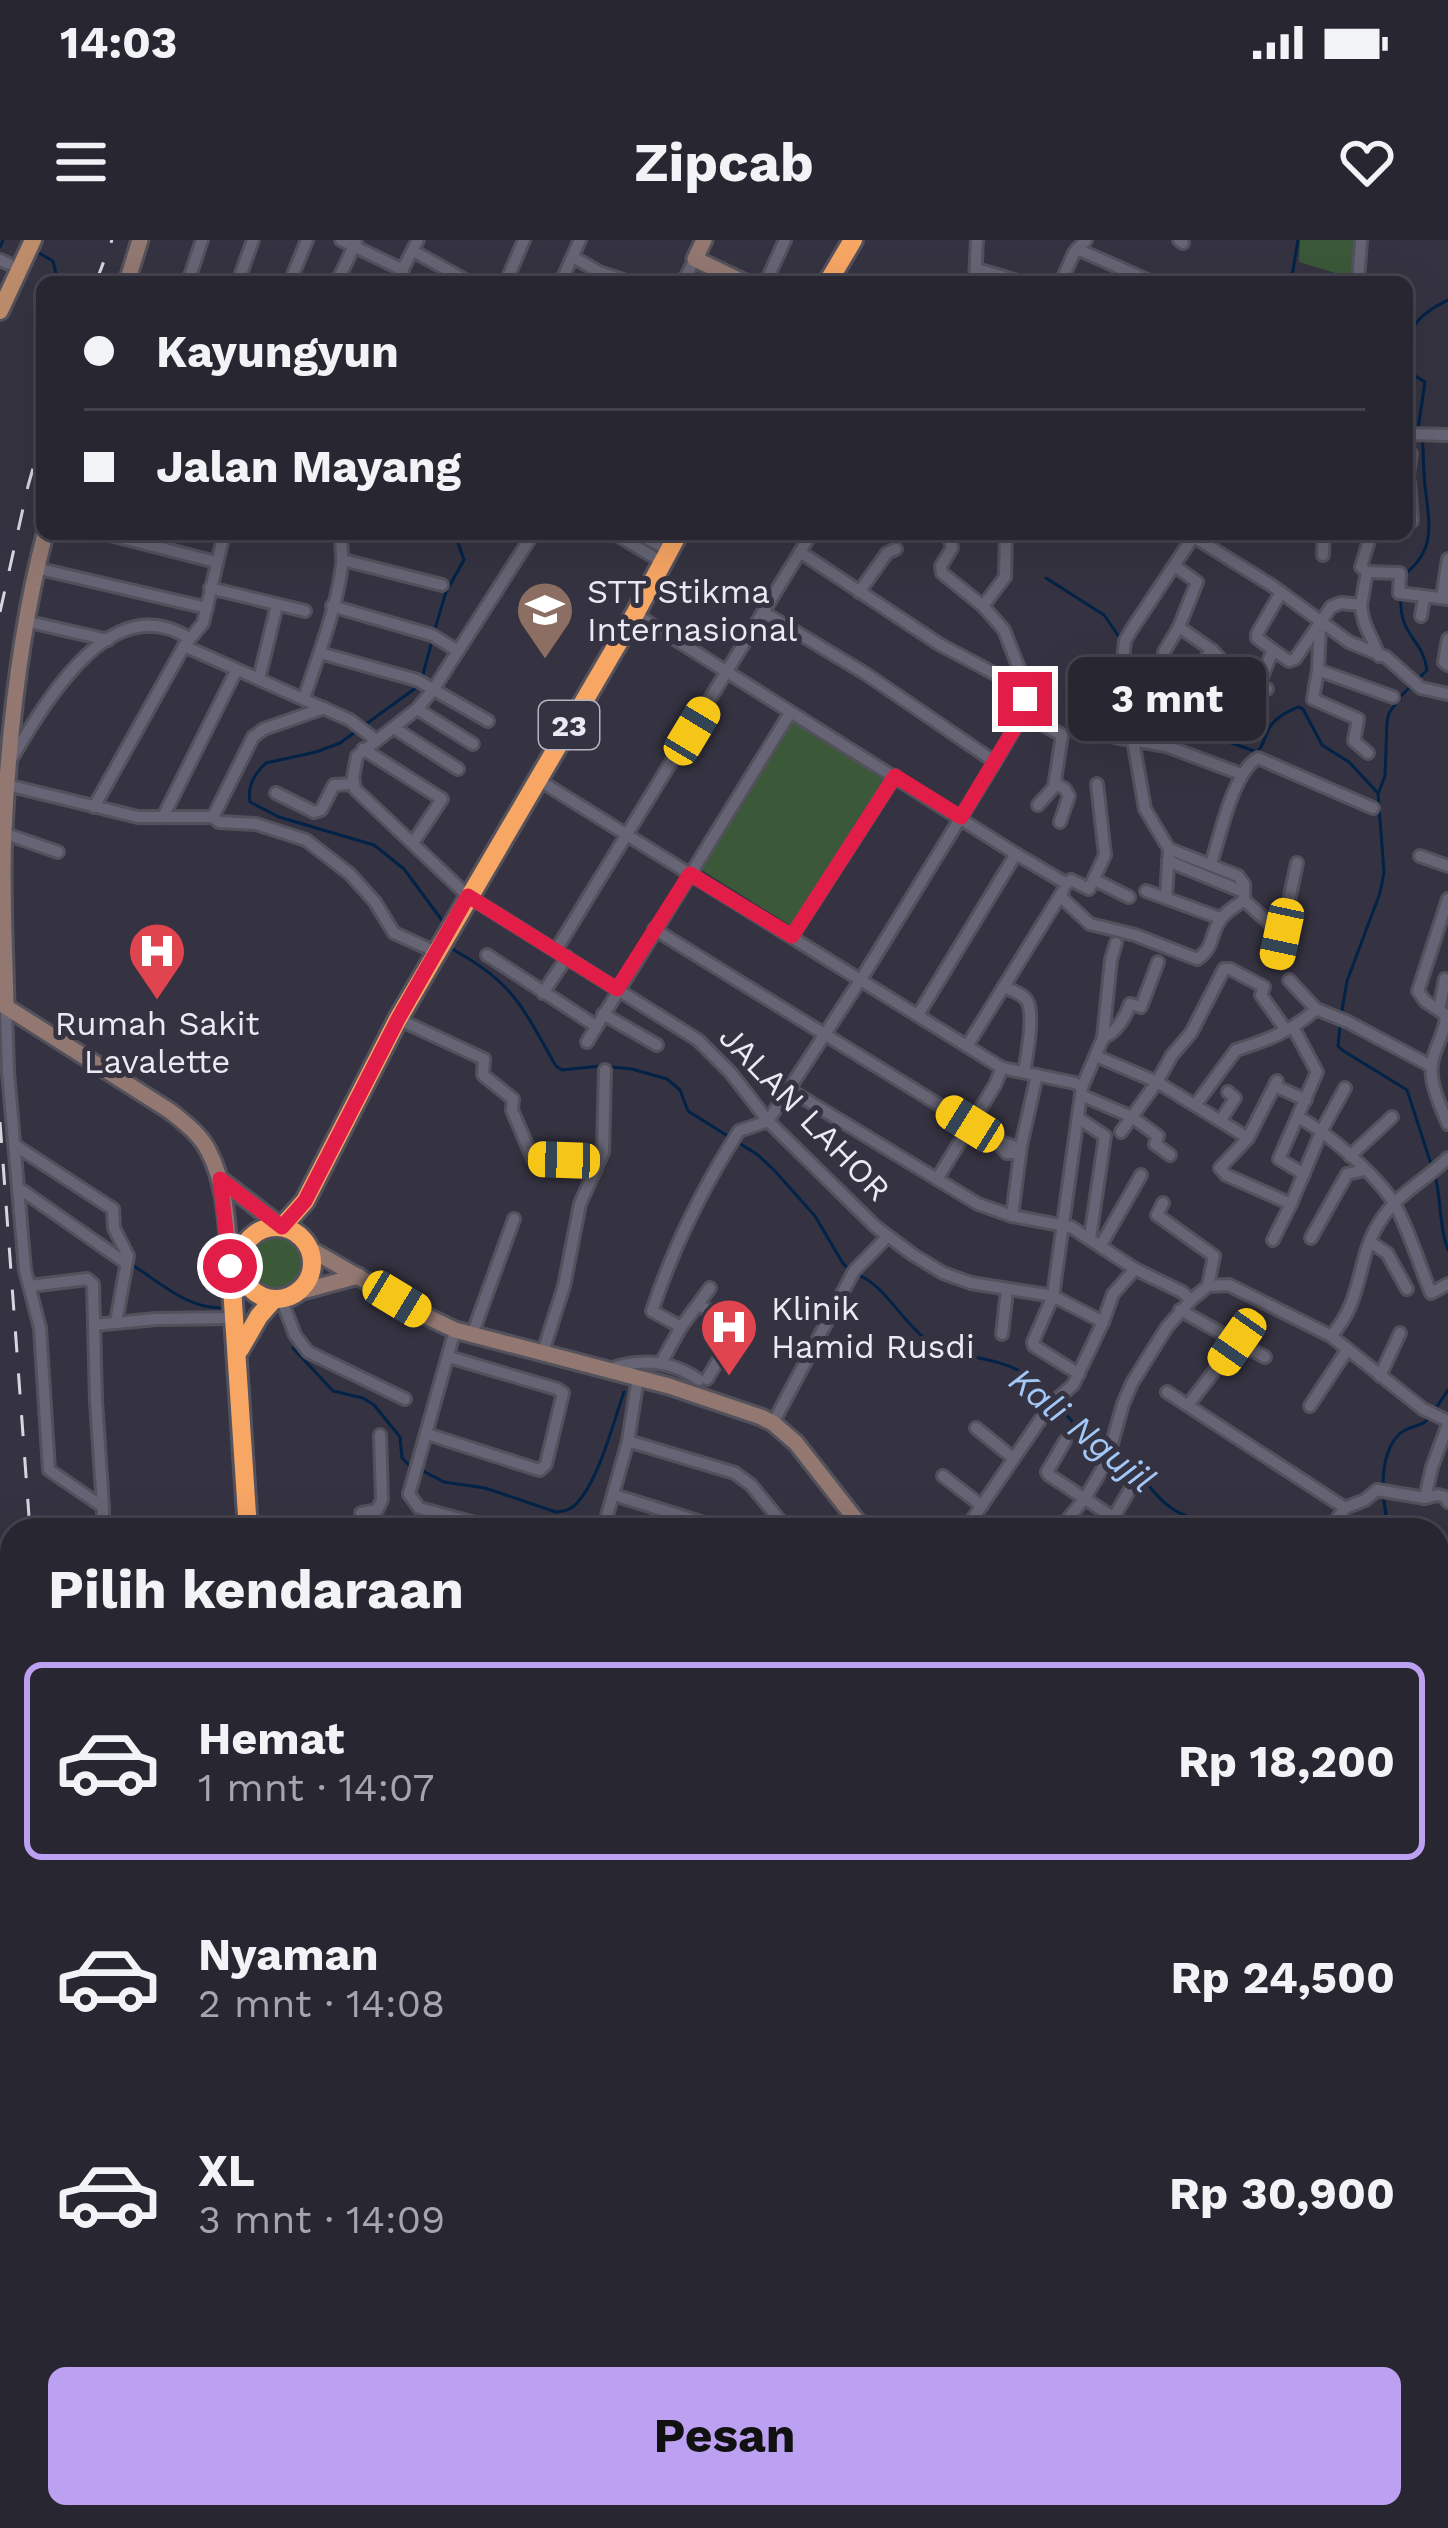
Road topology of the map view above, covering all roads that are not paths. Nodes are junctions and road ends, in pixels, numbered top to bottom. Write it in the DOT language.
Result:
graph roads {
  1 [pos="21,240"];
  2 [pos="33,240"];
  3 [pos="140,240"];
  4 [pos="202,240"];
  5 [pos="253,240"];
  6 [pos="307,240"];
  7 [pos="341,240"];
  8 [pos="524,240"];
  9 [pos="580,240"];
  10 [pos="704,240"];
  11 [pos="784,240"];
  12 [pos="853,240"];
  13 [pos="977,240"];
  14 [pos="1361,240"];
  15 [pos="355,243"];
  16 [pos="1082,244"];
  17 [pos="416,246"];
  18 [pos="573,257"];
  19 [pos="695,260"];
  20 [pos="5,262"];
  21 [pos="976,275"];
  22 [pos="129,276"];
  23 [pos="190,276"];
  24 [pos="240,276"];
  25 [pos="292,276"];
  26 [pos="340,276"];
  27 [pos="400,276"];
  28 [pos="460,276"];
  29 [pos="509,276"];
  30 [pos="564,276"];
  31 [pos="612,276"];
  32 [pos="686,276"];
  33 [pos="730,276"];
  34 [pos="769,276"];
  35 [pos="832,276"];
  36 [pos="1063,276"];
  37 [pos="1141,276"];
  38 [pos="1358,276"];
  39 [pos="0,285"];
  40 [pos="0,310"];
  41 [pos="1416,435"];
  42 [pos="1448,435"];
  43 [pos="43,540"];
  44 [pos="130,540"];
  45 [pos="222,540"];
  46 [pos="341,540"];
  47 [pos="529,540"];
  48 [pos="638,540"];
  49 [pos="807,540"];
  50 [pos="951,540"];
  51 [pos="1006,540"];
  52 [pos="1190,540"];
  53 [pos="1201,540"];
  54 [pos="1324,540"];
  55 [pos="1369,540"];
  56 [pos="670,549"];
  57 [pos="896,549"];
  58 [pos="800,551"];
  59 [pos="1323,555"];
  60 [pos="1448,559"];
  61 [pos="343,560"];
  62 [pos="216,562"];
  63 [pos="1175,567"];
  64 [pos="36,568"];
  65 [pos="1367,572"];
  66 [pos="442,585"];
  67 [pos="210,588"];
  68 [pos="859,592"];
  69 [pos="1281,592"];
  70 [pos="1419,596"];
  71 [pos="1445,598"];
  72 [pos="277,605"];
  73 [pos="1361,605"];
  74 [pos="332,606"];
  75 [pos="983,606"];
  76 [pos="207,608"];
  77 [pos="305,611"];
  78 [pos="763,612"];
  79 [pos="635,614"];
  80 [pos="1421,616"];
  81 [pos="25,620"];
  82 [pos="1321,622"];
  83 [pos="1179,627"];
  84 [pos="1448,639"];
  85 [pos="108,640"];
  86 [pos="187,642"];
  87 [pos="1212,650"];
  88 [pos="1274,650"];
  89 [pos="458,651"];
  90 [pos="320,652"];
  91 [pos="1164,652"];
  92 [pos="1379,657"];
  93 [pos="1448,665"];
  94 [pos="1318,670"];
  95 [pos="236,671"];
  96 [pos="727,672"];
  97 [pos="1247,677"];
  98 [pos="259,679"];
  99 [pos="1190,680"];
  100 [pos="1020,683"];
  101 [pos="425,684"];
  102 [pos="1448,694"];
  103 [pos="1393,697"];
  104 [pos="304,698"];
  105 [pos="325,708"];
  106 [pos="416,709"];
  107 [pos="790,712"];
  108 [pos="1023,714"];
  109 [pos="488,721"];
  110 [pos="394,728"];
  111 [pos="367,732"];
  112 [pos="1115,737"];
  113 [pos="1132,740"];
  114 [pos="473,744"];
  115 [pos="363,749"];
  116 [pos="1369,753"];
  117 [pos="995,762"];
  118 [pos="9,763"];
  119 [pos="458,769"];
  120 [pos="1241,774"];
  121 [pos="895,776"];
  122 [pos="537,779"];
  123 [pos="1055,783"];
  124 [pos="353,784"];
  125 [pos="1097,784"];
  126 [pos="7,785"];
  127 [pos="276,793"];
  128 [pos="1038,805"];
  129 [pos="94,807"];
  130 [pos="1373,808"];
  131 [pos="163,817"];
  132 [pos="961,817"];
  133 [pos="213,818"];
  134 [pos="1060,822"];
  135 [pos="3,833"];
  136 [pos="627,834"];
  137 [pos="413,843"];
  138 [pos="58,852"];
  139 [pos="1016,854"];
  140 [pos="1169,855"];
  141 [pos="1420,856"];
  142 [pos="1298,863"];
  143 [pos="1211,864"];
  144 [pos="1448,866"];
  145 [pos="690,874"];
  146 [pos="1095,880"];
  147 [pos="1063,890"];
  148 [pos="1146,891"];
  149 [pos="468,896"];
  150 [pos="1244,896"];
  151 [pos="1129,897"];
  152 [pos="1166,898"];
  153 [pos="1448,899"];
  154 [pos="1220,917"];
  155 [pos="654,929"];
  156 [pos="1282,934"];
  157 [pos="792,936"];
  158 [pos="1116,943"];
  159 [pos="436,952"];
  160 [pos="561,954"];
  161 [pos="1227,954"];
  162 [pos="488,955"];
  163 [pos="1276,961"];
  164 [pos="1158,962"];
  165 [pos="1221,970"];
  166 [pos="861,979"];
  167 [pos="1445,979"];
  168 [pos="1289,980"];
  169 [pos="1004,987"];
  170 [pos="617,989"];
  171 [pos="543,993"];
  172 [pos="3,1005"];
  173 [pos="1316,1009"];
  174 [pos="1439,1009"];
  175 [pos="603,1014"];
  176 [pos="919,1015"];
  177 [pos="398,1019"];
  178 [pos="596,1026"];
  179 [pos="1290,1029"];
  180 [pos="826,1034"];
  181 [pos="1102,1038"];
  182 [pos="587,1042"];
  183 [pos="657,1045"];
  184 [pos="968,1046"];
  185 [pos="1096,1055"];
  186 [pos="1431,1066"];
  187 [pos="1002,1068"];
  188 [pos="605,1070"];
  189 [pos="1030,1074"];
  190 [pos="1157,1082"];
  191 [pos="1345,1088"];
  192 [pos="790,1090"];
  193 [pos="1082,1091"];
  194 [pos="1228,1093"];
  195 [pos="1306,1100"];
  196 [pos="1196,1104"];
  197 [pos="1298,1117"];
  198 [pos="1392,1117"];
  199 [pos="1078,1118"];
  200 [pos="1132,1118"];
  201 [pos="767,1120"];
  202 [pos="1221,1120"];
  203 [pos="970,1124"];
  204 [pos="1448,1124"];
  205 [pos="1322,1130"];
  206 [pos="1121,1132"];
  207 [pos="1248,1138"];
  208 [pos="16,1146"];
  209 [pos="1017,1154"];
  210 [pos="1169,1155"];
  211 [pos="1350,1156"];
  212 [pos="596,1169"];
  213 [pos="1439,1169"];
  214 [pos="1364,1170"];
  215 [pos="1142,1174"];
  216 [pos="1304,1174"];
  217 [pos="220,1179"];
  218 [pos="937,1179"];
  219 [pos="20,1190"];
  220 [pos="305,1201"];
  221 [pos="1163,1203"];
  222 [pos="1394,1203"];
  223 [pos="1291,1204"];
  224 [pos="1012,1216"];
  225 [pos="514,1220"];
  226 [pos="1064,1225"];
  227 [pos="282,1227"];
  228 [pos="888,1236"];
  229 [pos="1311,1238"];
  230 [pos="1273,1240"];
  231 [pos="1095,1241"];
  232 [pos="1370,1242"];
  233 [pos="228,1244"];
  234 [pos="307,1246"];
  235 [pos="126,1263"];
  236 [pos="240,1264"];
  237 [pos="1135,1269"];
  238 [pos="358,1276"];
  239 [pos="1448,1284"];
  240 [pos="30,1286"];
  241 [pos="1208,1286"];
  242 [pos="232,1288"];
  243 [pos="710,1288"];
  244 [pos="1408,1289"];
  245 [pos="1007,1291"];
  246 [pos="1053,1296"];
  247 [pos="284,1297"];
  248 [pos="1191,1300"];
  249 [pos="698,1305"];
  250 [pos="1180,1310"];
  251 [pos="234,1318"];
  252 [pos="116,1322"];
  253 [pos="1103,1322"];
  254 [pos="94,1324"];
  255 [pos="681,1327"];
  256 [pos="455,1330"];
  257 [pos="1400,1333"];
  258 [pos="1002,1334"];
  259 [pos="472,1335"];
  260 [pos="1331,1336"];
  261 [pos="1237,1342"];
  262 [pos="1347,1350"];
  263 [pos="238,1352"];
  264 [pos="542,1355"];
  265 [pos="448,1358"];
  266 [pos="1265,1358"];
  267 [pos="661,1363"];
  268 [pos="606,1371"];
  269 [pos="1079,1374"];
  270 [pos="1380,1376"];
  271 [pos="638,1378"];
  272 [pos="695,1381"];
  273 [pos="1167,1392"];
  274 [pos="405,1399"];
  275 [pos="1188,1405"];
  276 [pos="1310,1406"];
  277 [pos="1446,1421"];
  278 [pos="773,1423"];
  279 [pos="976,1428"];
  280 [pos="380,1435"];
  281 [pos="427,1435"];
  282 [pos="628,1441"];
  283 [pos="1064,1442"];
  284 [pos="1013,1457"];
  285 [pos="943,1476"];
  286 [pos="1132,1486"];
  287 [pos="381,1494"];
  288 [pos="409,1494"];
  289 [pos="614,1496"];
  290 [pos="1085,1498"];
  291 [pos="1425,1498"];
  292 [pos="1448,1502"];
  293 [pos="982,1506"];
  294 [pos="103,1508"];
  295 [pos="1345,1508"];
  296 [pos="361,1513"];
  297 [pos="103,1518"];
  298 [pos="247,1518"];
  299 [pos="456,1518"];
  300 [pos="607,1518"];
  301 [pos="687,1518"];
  302 [pos="778,1518"];
  303 [pos="855,1518"];
  304 [pos="974,1518"];
  305 [pos="1070,1518"];
  306 [pos="1338,1518"];
  1 -- 20 [label="main road"];
  2 -- 40 [label="main road"];
  3 -- 22 [label="street"];
  4 -- 23 [label="street"];
  5 -- 24 [label="street"];
  6 -- 25 [label="street"];
  7 -- 15 [label="street"];
  8 -- 29 [label="street"];
  9 -- 18 [label="street"];
  10 -- 19 [label="street"];
  11 -- 34 [label="street"];
  12 -- 35 [label="highway"];
  13 -- 21 [label="street"];
  14 -- 38 [label="street"];
  15 -- 26 [label="street"];
  15 -- 27 [label="street"];
  16 -- 36 [label="street"];
  16 -- 37 [label="street"];
  17 -- 27 [label="street"];
  17 -- 28 [label="street"];
  18 -- 30 [label="street"];
  18 -- 31 [label="street"];
  19 -- 32 [label="street"];
  19 -- 33 [label="street"];
  20 -- 39 [label="main road"];
  41 -- 42 [label="street"];
  43 -- 64 [label="street"];
  44 -- 62 [label="street"];
  45 -- 62 [label="street"];
  46 -- 61 [label="street"];
  47 -- 89 [label="street"];
  48 -- 56 [label="street"];
  49 -- 58 [label="street"];
  50 -- 75 [label="street"];
  51 -- 75 [label="street"];
  52 -- 63 [label="street"];
  53 -- 69 [label="street"];
  54 -- 59 [label="street"];
  55 -- 65 [label="street"];
  56 -- 79 [label="highway, 23"];
  57 -- 68 [label="street"];
  58 -- 68 [label="street"];
  58 -- 78 [label="street"];
  60 -- 71 [label="street"];
  61 -- 66 [label="street"];
  61 -- 74 [label="street"];
  62 -- 67 [label="street"];
  63 -- 83 [label="street"];
  63 -- 99 [label="street"];
  64 -- 76 [label="street"];
  64 -- 81 [label="street"];
  65 -- 70 [label="street"];
  65 -- 73 [label="street"];
  67 -- 72 [label="street"];
  67 -- 76 [label="street"];
  68 -- 100 [label="street"];
  69 -- 82 [label="street"];
  69 -- 88 [label="street"];
  70 -- 71 [label="street"];
  70 -- 80 [label="street"];
  72 -- 77 [label="street"];
  72 -- 98 [label="street"];
  73 -- 82 [label="street"];
  73 -- 92 [label="street"];
  74 -- 89 [label="street"];
  74 -- 90 [label="street"];
  75 -- 100 [label="street"];
  76 -- 86 [label="street"];
  78 -- 96 [label="street"];
  78 -- 117 [label="street"];
  79 -- 96 [label="street"];
  79 -- 122 [label="highway, 23"];
  81 -- 85 [label="street"];
  81 -- 118 [label="street"];
  82 -- 88 [label="street"];
  82 -- 92 [label="street"];
  82 -- 94 [label="street"];
  83 -- 87 [label="street"];
  83 -- 91 [label="street"];
  84 -- 93 [label="street"];
  85 -- 86 [label="street"];
  85 -- 118 [label="street"];
  86 -- 95 [label="street"];
  86 -- 129 [label="street"];
  87 -- 97 [label="street"];
  87 -- 99 [label="street"];
  88 -- 97 [label="street"];
  89 -- 101 [label="street"];
  90 -- 101 [label="street"];
  90 -- 104 [label="street"];
  92 -- 102 [label="street"];
  94 -- 103 [label="street"];
  94 -- 116 [label="street"];
  95 -- 98 [label="street"];
  95 -- 131 [label="street"];
  96 -- 107 [label="street"];
  96 -- 136 [label="street"];
  97 -- 99 [label="street"];
  98 -- 104 [label="street"];
  100 -- 108 [label="street"];
  101 -- 106 [label="street"];
  101 -- 109 [label="street"];
  104 -- 105 [label="street"];
  105 -- 111 [label="street"];
  105 -- 133 [label="street"];
  106 -- 110 [label="street"];
  106 -- 114 [label="street"];
  107 -- 121 [label="street"];
  107 -- 145 [label="street"];
  108 -- 117 [label="street"];
  108 -- 123 [label="street"];
  110 -- 111 [label="street"];
  110 -- 119 [label="street"];
  111 -- 115 [label="street"];
  112 -- 113 [label="street"];
  113 -- 120 [label="street"];
  113 -- 140 [label="street"];
  115 -- 124 [label="street"];
  115 -- 137 [label="street"];
  117 -- 132 [label="street"];
  118 -- 126 [label="street"];
  120 -- 130 [label="street"];
  120 -- 143 [label="street"];
  121 -- 132 [label="street"];
  121 -- 157 [label="street"];
  122 -- 136 [label="street"];
  122 -- 149 [label="highway, 23"];
  123 -- 128 [label="street"];
  123 -- 134 [label="street"];
  124 -- 127 [label="street"];
  124 -- 137 [label="street, JALAN LAHOR"];
  125 -- 146 [label="street"];
  126 -- 129 [label="street"];
  126 -- 135 [label="street"];
  129 -- 131 [label="street"];
  131 -- 133 [label="street"];
  132 -- 139 [label="street"];
  132 -- 166 [label="street"];
  133 -- 159 [label="street"];
  135 -- 138 [label="street"];
  135 -- 172 [label="street"];
  136 -- 145 [label="street"];
  136 -- 160 [label="street"];
  137 -- 149 [label="street, JALAN LAHOR"];
  139 -- 147 [label="street"];
  139 -- 176 [label="street"];
  140 -- 143 [label="street"];
  140 -- 150 [label="street"];
  140 -- 152 [label="street"];
  141 -- 144 [label="street"];
  142 -- 156 [label="street"];
  143 -- 150 [label="street"];
  145 -- 155 [label="street"];
  145 -- 157 [label="street"];
  146 -- 147 [label="street"];
  146 -- 151 [label="street"];
  147 -- 154 [label="street"];
  147 -- 169 [label="street"];
  148 -- 152 [label="street"];
  149 -- 159 [label="highway, 23"];
  149 -- 160 [label="street, JALAN LAHOR"];
  150 -- 154 [label="street"];
  150 -- 156 [label="street"];
  152 -- 154 [label="street"];
  153 -- 174 [label="street"];
  155 -- 170 [label="street"];
  155 -- 180 [label="street"];
  156 -- 163 [label="street"];
  157 -- 166 [label="street"];
  158 -- 181 [label="street"];
  159 -- 177 [label="highway, 23"];
  160 -- 170 [label="street, JALAN LAHOR"];
  160 -- 171 [label="street"];
  161 -- 165 [label="street"];
  162 -- 171 [label="street"];
  164 -- 181 [label="street"];
  165 -- 179 [label="street"];
  165 -- 190 [label="street"];
  166 -- 176 [label="street"];
  166 -- 180 [label="street"];
  167 -- 174 [label="street"];
  168 -- 173 [label="street"];
  169 -- 184 [label="street"];
  169 -- 189 [label="street"];
  170 -- 175 [label="street"];
  170 -- 201 [label="street, JALAN LAHOR"];
  171 -- 178 [label="street"];
  172 -- 208 [label="street"];
  172 -- 217 [label="street"];
  173 -- 179 [label="street"];
  173 -- 186 [label="street"];
  174 -- 186 [label="street"];
  175 -- 178 [label="street"];
  175 -- 183 [label="street"];
  176 -- 184 [label="street"];
  177 -- 212 [label="street"];
  177 -- 220 [label="highway, 23"];
  178 -- 182 [label="street"];
  179 -- 195 [label="street"];
  179 -- 196 [label="street"];
  180 -- 192 [label="street"];
  180 -- 203 [label="street"];
  181 -- 185 [label="street"];
  184 -- 187 [label="street"];
  185 -- 190 [label="street"];
  185 -- 193 [label="street"];
  186 -- 204 [label="street"];
  187 -- 189 [label="street"];
  187 -- 203 [label="street"];
  188 -- 212 [label="street"];
  189 -- 193 [label="street"];
  189 -- 209 [label="street"];
  190 -- 196 [label="street"];
  190 -- 200 [label="street"];
  191 -- 205 [label="street"];
  192 -- 201 [label="street"];
  192 -- 218 [label="street"];
  193 -- 199 [label="street"];
  193 -- 200 [label="street"];
  194 -- 202 [label="street"];
  195 -- 197 [label="street"];
  195 -- 207 [label="street"];
  196 -- 202 [label="street"];
  197 -- 205 [label="street"];
  197 -- 216 [label="street"];
  198 -- 211 [label="street"];
  199 -- 226 [label="street"];
  199 -- 231 [label="street"];
  200 -- 206 [label="street"];
  200 -- 210 [label="street"];
  201 -- 228 [label="street, JALAN LAHOR"];
  201 -- 255 [label="street"];
  202 -- 207 [label="street"];
  203 -- 209 [label="street"];
  203 -- 218 [label="street"];
  205 -- 211 [label="street"];
  205 -- 216 [label="street"];
  207 -- 223 [label="street"];
  208 -- 219 [label="street"];
  208 -- 235 [label="street"];
  209 -- 224 [label="street"];
  211 -- 214 [label="street"];
  212 -- 264 [label="street"];
  213 -- 222 [label="street"];
  214 -- 222 [label="street"];
  214 -- 229 [label="street"];
  215 -- 231 [label="street"];
  216 -- 223 [label="street"];
  217 -- 227 [label="street"];
  217 -- 233 [label="street"];
  218 -- 224 [label="street"];
  219 -- 235 [label="street"];
  219 -- 240 [label="street"];
  220 -- 227 [label="highway, 23"];
  220 -- 234 [label="highway, 23"];
  221 -- 241 [label="street"];
  222 -- 232 [label="street"];
  222 -- 239 [label="street"];
  223 -- 230 [label="street"];
  224 -- 226 [label="street"];
  225 -- 259 [label="street"];
  226 -- 231 [label="street"];
  226 -- 246 [label="street"];
  227 -- 234 [label="highway"];
  227 -- 236 [label="highway, 23"];
  228 -- 245 [label="street, JALAN LAHOR"];
  228 -- 278 [label="street"];
  231 -- 237 [label="street"];
  232 -- 244 [label="street"];
  232 -- 260 [label="street"];
  233 -- 236 [label="street"];
  233 -- 242 [label="street"];
  234 -- 238 [label="street"];
  234 -- 247 [label="highway, 23"];
  235 -- 252 [label="street"];
  236 -- 242 [label="highway, 23"];
  236 -- 247 [label="highway"];
  237 -- 248 [label="street"];
  237 -- 253 [label="street"];
  238 -- 247 [label="street"];
  238 -- 256 [label="street"];
  240 -- 254 [label="street"];
  240 -- 294 [label="street"];
  241 -- 248 [label="street"];
  241 -- 260 [label="street"];
  242 -- 251 [label="highway, 23"];
  243 -- 249 [label="street"];
  245 -- 246 [label="street, JALAN LAHOR"];
  245 -- 258 [label="street"];
  246 -- 253 [label="street"];
  246 -- 269 [label="street"];
  247 -- 263 [label="highway, 23"];
  247 -- 274 [label="street"];
  248 -- 250 [label="street"];
  249 -- 255 [label="street"];
  249 -- 272 [label="street"];
  250 -- 261 [label="street"];
  250 -- 290 [label="street"];
  251 -- 252 [label="street"];
  251 -- 263 [label="highway, 23"];
  252 -- 254 [label="street"];
  253 -- 269 [label="street"];
  254 -- 294 [label="street"];
  255 -- 267 [label="street"];
  256 -- 259 [label="street"];
  256 -- 265 [label="street"];
  257 -- 270 [label="street"];
  259 -- 264 [label="street"];
  260 -- 262 [label="street"];
  261 -- 266 [label="street"];
  261 -- 275 [label="street"];
  262 -- 270 [label="street"];
  262 -- 276 [label="street"];
  263 -- 298 [label="highway, 23"];
  264 -- 268 [label="street"];
  265 -- 281 [label="street"];
  265 -- 281 [label="street"];
  267 -- 268 [label="street"];
  267 -- 272 [label="street"];
  268 -- 271 [label="street"];
  269 -- 284 [label="street"];
  270 -- 277 [label="street"];
  271 -- 272 [label="street"];
  271 -- 282 [label="street"];
  272 -- 278 [label="street"];
  273 -- 275 [label="street"];
  275 -- 295 [label="street"];
  277 -- 291 [label="street"];
  278 -- 303 [label="street"];
  279 -- 284 [label="street"];
  280 -- 287 [label="street"];
  281 -- 288 [label="street"];
  282 -- 289 [label="street"];
  282 -- 302 [label="street"];
  283 -- 290 [label="street"];
  284 -- 293 [label="street"];
  285 -- 293 [label="street"];
  286 -- 290 [label="street"];
  287 -- 288 [label="street"];
  287 -- 296 [label="street"];
  288 -- 299 [label="street"];
  289 -- 300 [label="street"];
  289 -- 301 [label="street"];
  290 -- 305 [label="street"];
  291 -- 292 [label="street"];
  291 -- 295 [label="street"];
  293 -- 304 [label="street"];
  294 -- 297 [label="street"];
  295 -- 306 [label="street"];
}
